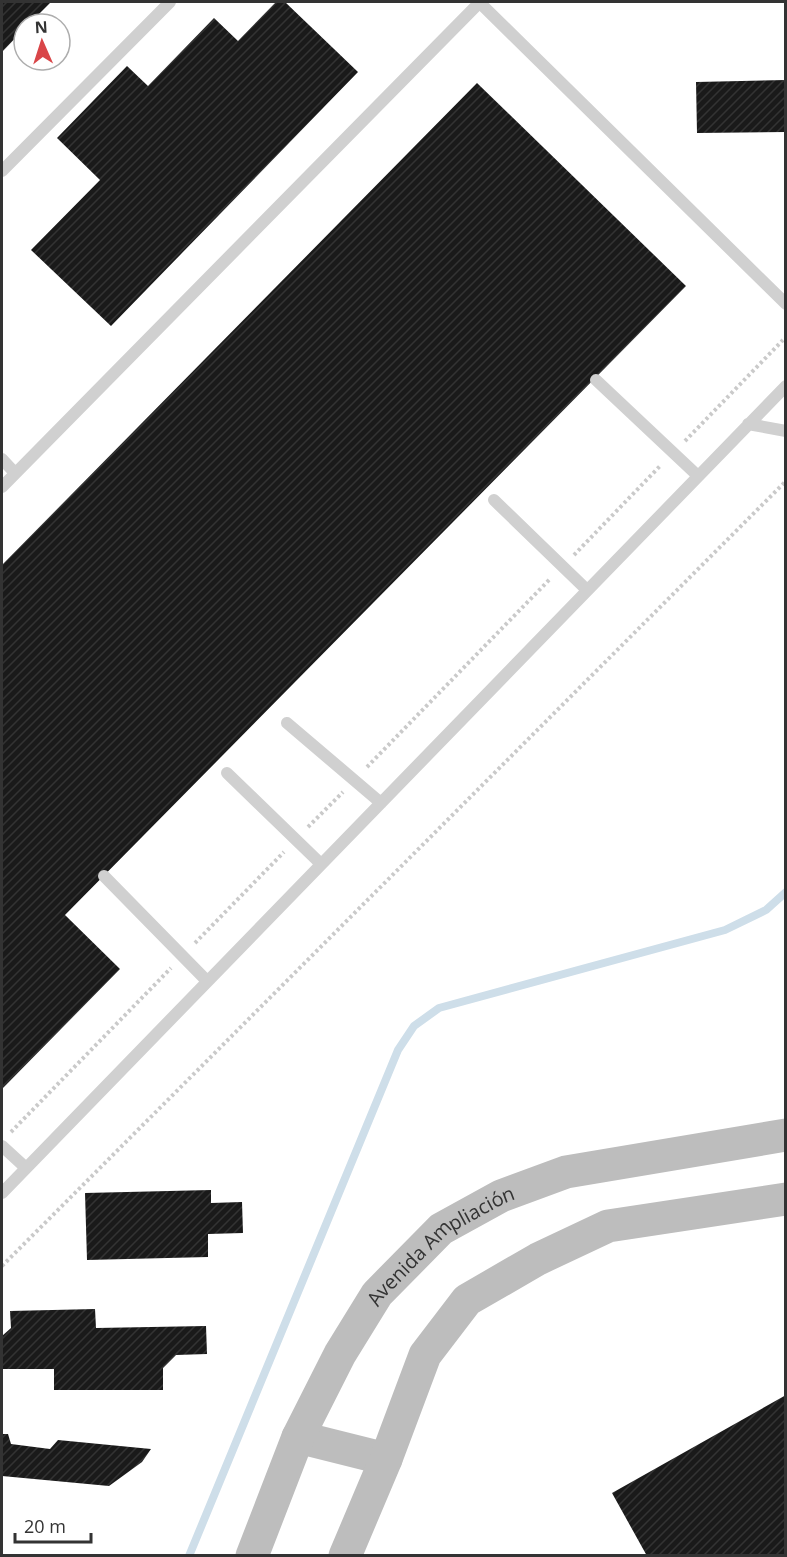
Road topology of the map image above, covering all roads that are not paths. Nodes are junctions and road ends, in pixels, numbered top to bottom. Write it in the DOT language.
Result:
graph roads {
  1 [pos="170,2"];
  2 [pos="480,2"];
  3 [pos="2,171"];
  4 [pos="786,304"];
  5 [pos="596,380"];
  6 [pos="786,386"];
  7 [pos="748,424"];
  8 [pos="786,431"];
  9 [pos="2,459"];
  10 [pos="15,473"];
  11 [pos="698,476"];
  12 [pos="2,487"];
  13 [pos="494,500"];
  14 [pos="587,590"];
  15 [pos="287,723"];
  16 [pos="227,773"];
  17 [pos="381,803"];
  18 [pos="321,864"];
  19 [pos="104,876"];
  20 [pos="207,981"];
  21 [pos="786,1135"];
  22 [pos="2,1146"];
  23 [pos="26,1168"];
  24 [pos="2,1193"];
  25 [pos="786,1198"];
  26 [pos="298,1437"];
  27 [pos="386,1459"];
  28 [pos="252,1556"];
  29 [pos="345,1556"];
  1 -- 3 [label="lane"];
  2 -- 4 [label="lane"];
  2 -- 10 [label="lane"];
  5 -- 11 [label="lane"];
  6 -- 7 [label="lane"];
  7 -- 8 [label="lane"];
  7 -- 11 [label="lane"];
  9 -- 10 [label="lane"];
  10 -- 12 [label="lane"];
  11 -- 14 [label="lane"];
  13 -- 14 [label="lane"];
  14 -- 17 [label="lane"];
  15 -- 17 [label="lane"];
  16 -- 18 [label="lane"];
  17 -- 18 [label="lane"];
  18 -- 20 [label="lane"];
  19 -- 20 [label="lane"];
  20 -- 23 [label="lane"];
  21 -- 26 [label="street, Avenida Ampliación"];
  22 -- 23 [label="lane"];
  23 -- 24 [label="lane"];
  25 -- 27 [label="street"];
  26 -- 27 [label="street"];
  26 -- 28 [label="street, Avenida Ampliación"];
  27 -- 29 [label="street"];
}
